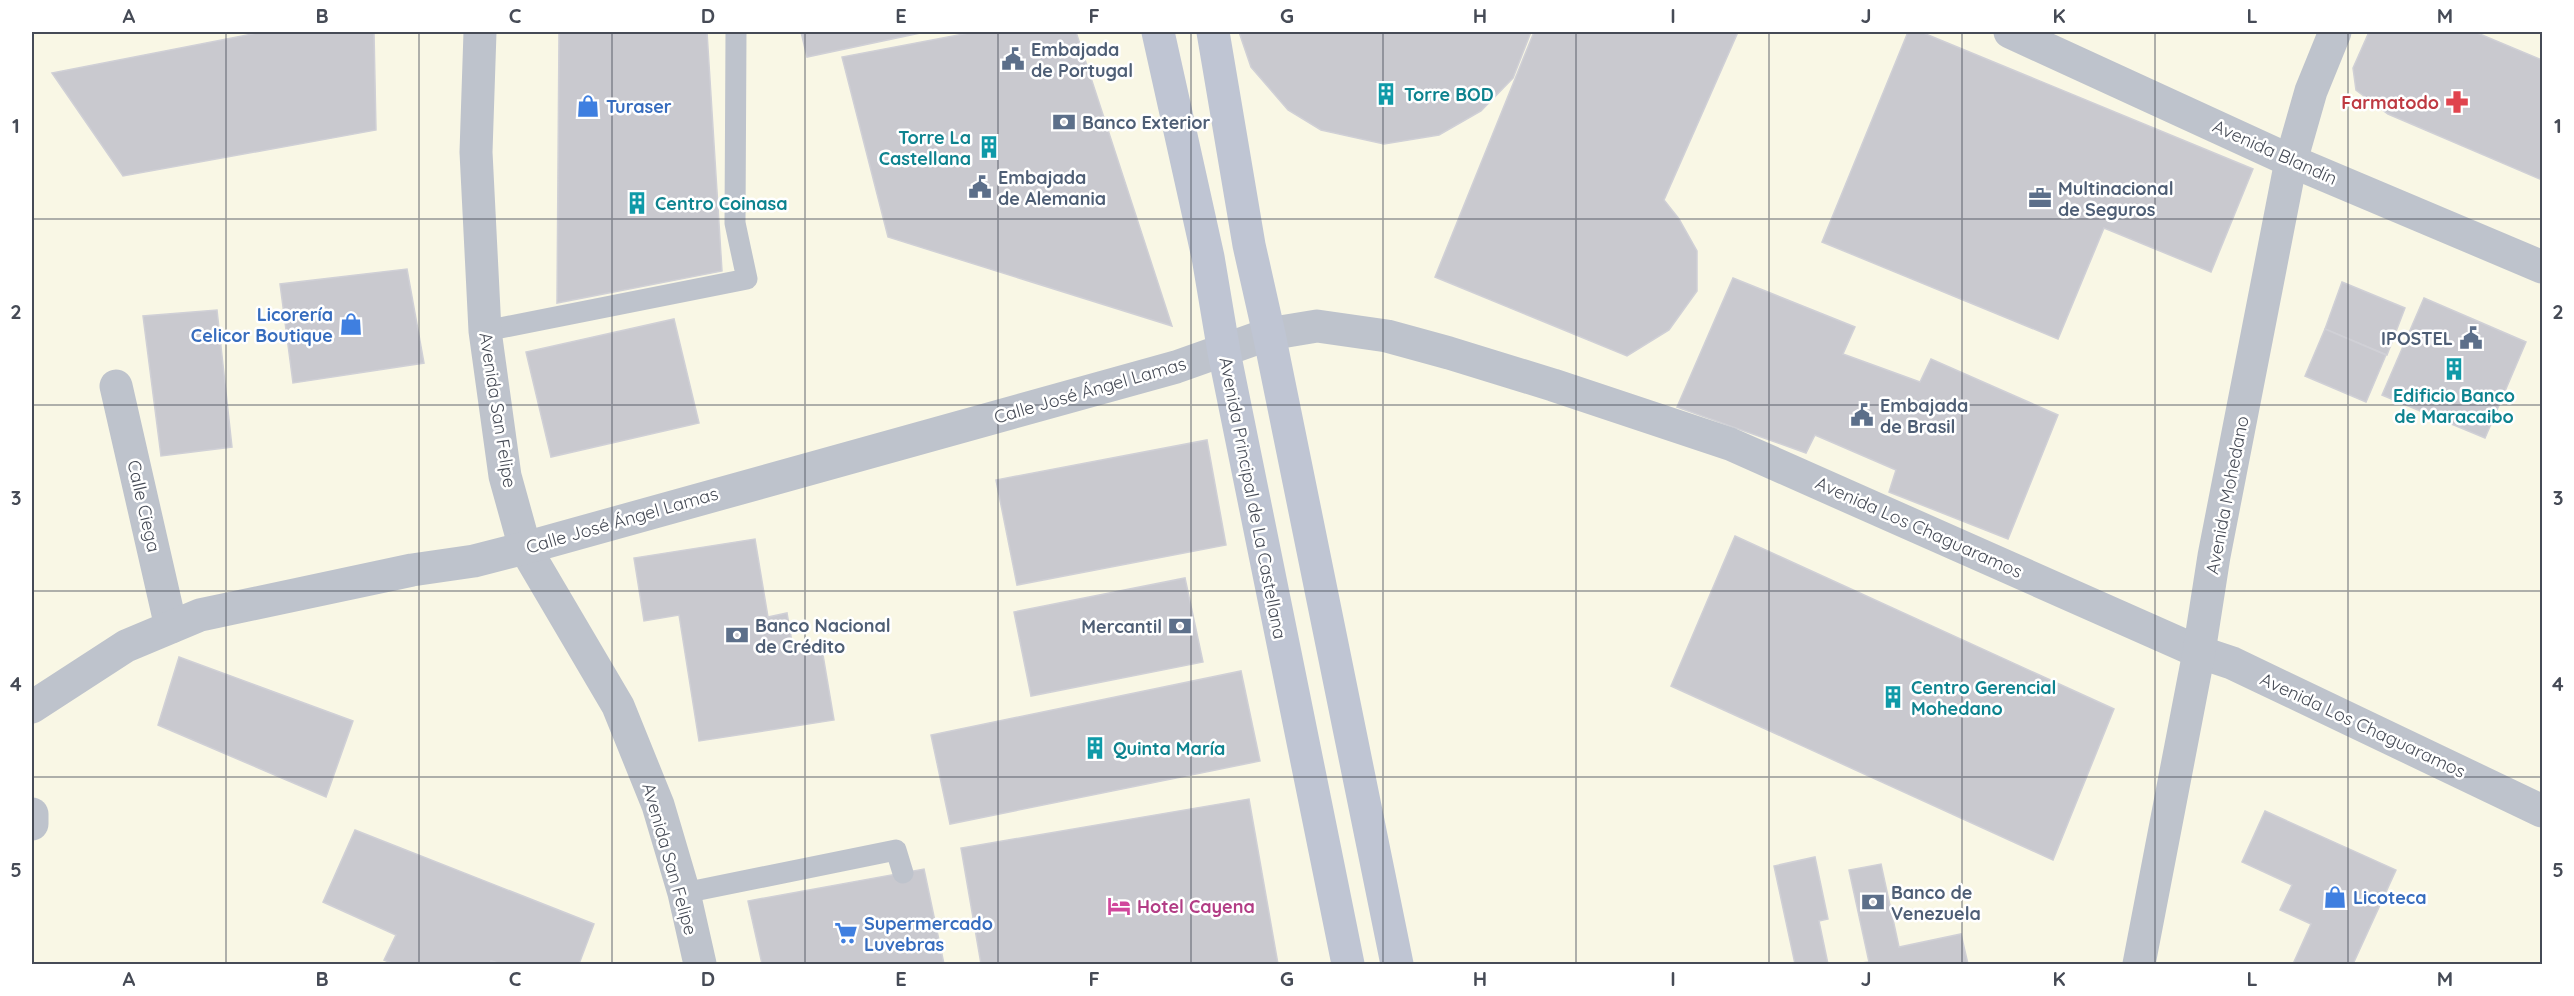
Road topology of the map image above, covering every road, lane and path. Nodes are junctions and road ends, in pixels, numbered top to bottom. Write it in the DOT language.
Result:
graph roads {
  1 [pos="480,32"];
  2 [pos="736,32"];
  3 [pos="1158,32"];
  4 [pos="1213,32"];
  5 [pos="2010,32"];
  6 [pos="2335,32"];
  7 [pos="2291,161"];
  8 [pos="2542,267"];
  9 [pos="485,331"];
  10 [pos="1269,334"];
  11 [pos="1224,352"];
  12 [pos="117,386"];
  13 [pos="525,548"];
  14 [pos="171,627"];
  15 [pos="2199,652"];
  16 [pos="32,707"];
  17 [pos="2542,811"];
  18 [pos="32,814"];
  19 [pos="32,824"];
  20 [pos="903,873"];
  21 [pos="684,893"];
  22 [pos="700,964"];
  23 [pos="1348,964"];
  24 [pos="1397,964"];
  25 [pos="2139,964"];
  1 -- 9 [label="street, Avenida San Felipe"];
  2 -- 9 [label="lane"];
  3 -- 11 [label="street, Avenida Principal de La Castellana"];
  4 -- 10 [label="street"];
  5 -- 7 [label="street, Avenida Blandín"];
  6 -- 7 [label="street, Avenida Mohedano"];
  7 -- 8 [label="street, Avenida Blandín"];
  7 -- 15 [label="street, Avenida Mohedano"];
  9 -- 13 [label="street, Avenida San Felipe"];
  10 -- 11 [label="street, Avenida Los Chaguaramos"];
  10 -- 15 [label="street, Avenida Los Chaguaramos"];
  10 -- 24 [label="street"];
  11 -- 13 [label="street, Calle José Ángel Lamas"];
  11 -- 23 [label="street, Avenida Principal de La Castellana"];
  12 -- 14 [label="street, Calle Ciega"];
  13 -- 14 [label="street, Calle José Ángel Lamas"];
  13 -- 21 [label="street, Avenida San Felipe"];
  14 -- 16 [label="street, Calle José Ángel Lamas"];
  15 -- 17 [label="street, Avenida Los Chaguaramos"];
  15 -- 25 [label="street, Avenida Mohedano"];
  18 -- 19 [label="street"];
  20 -- 21 [label="lane"];
  21 -- 22 [label="street, Avenida San Felipe"];
}
